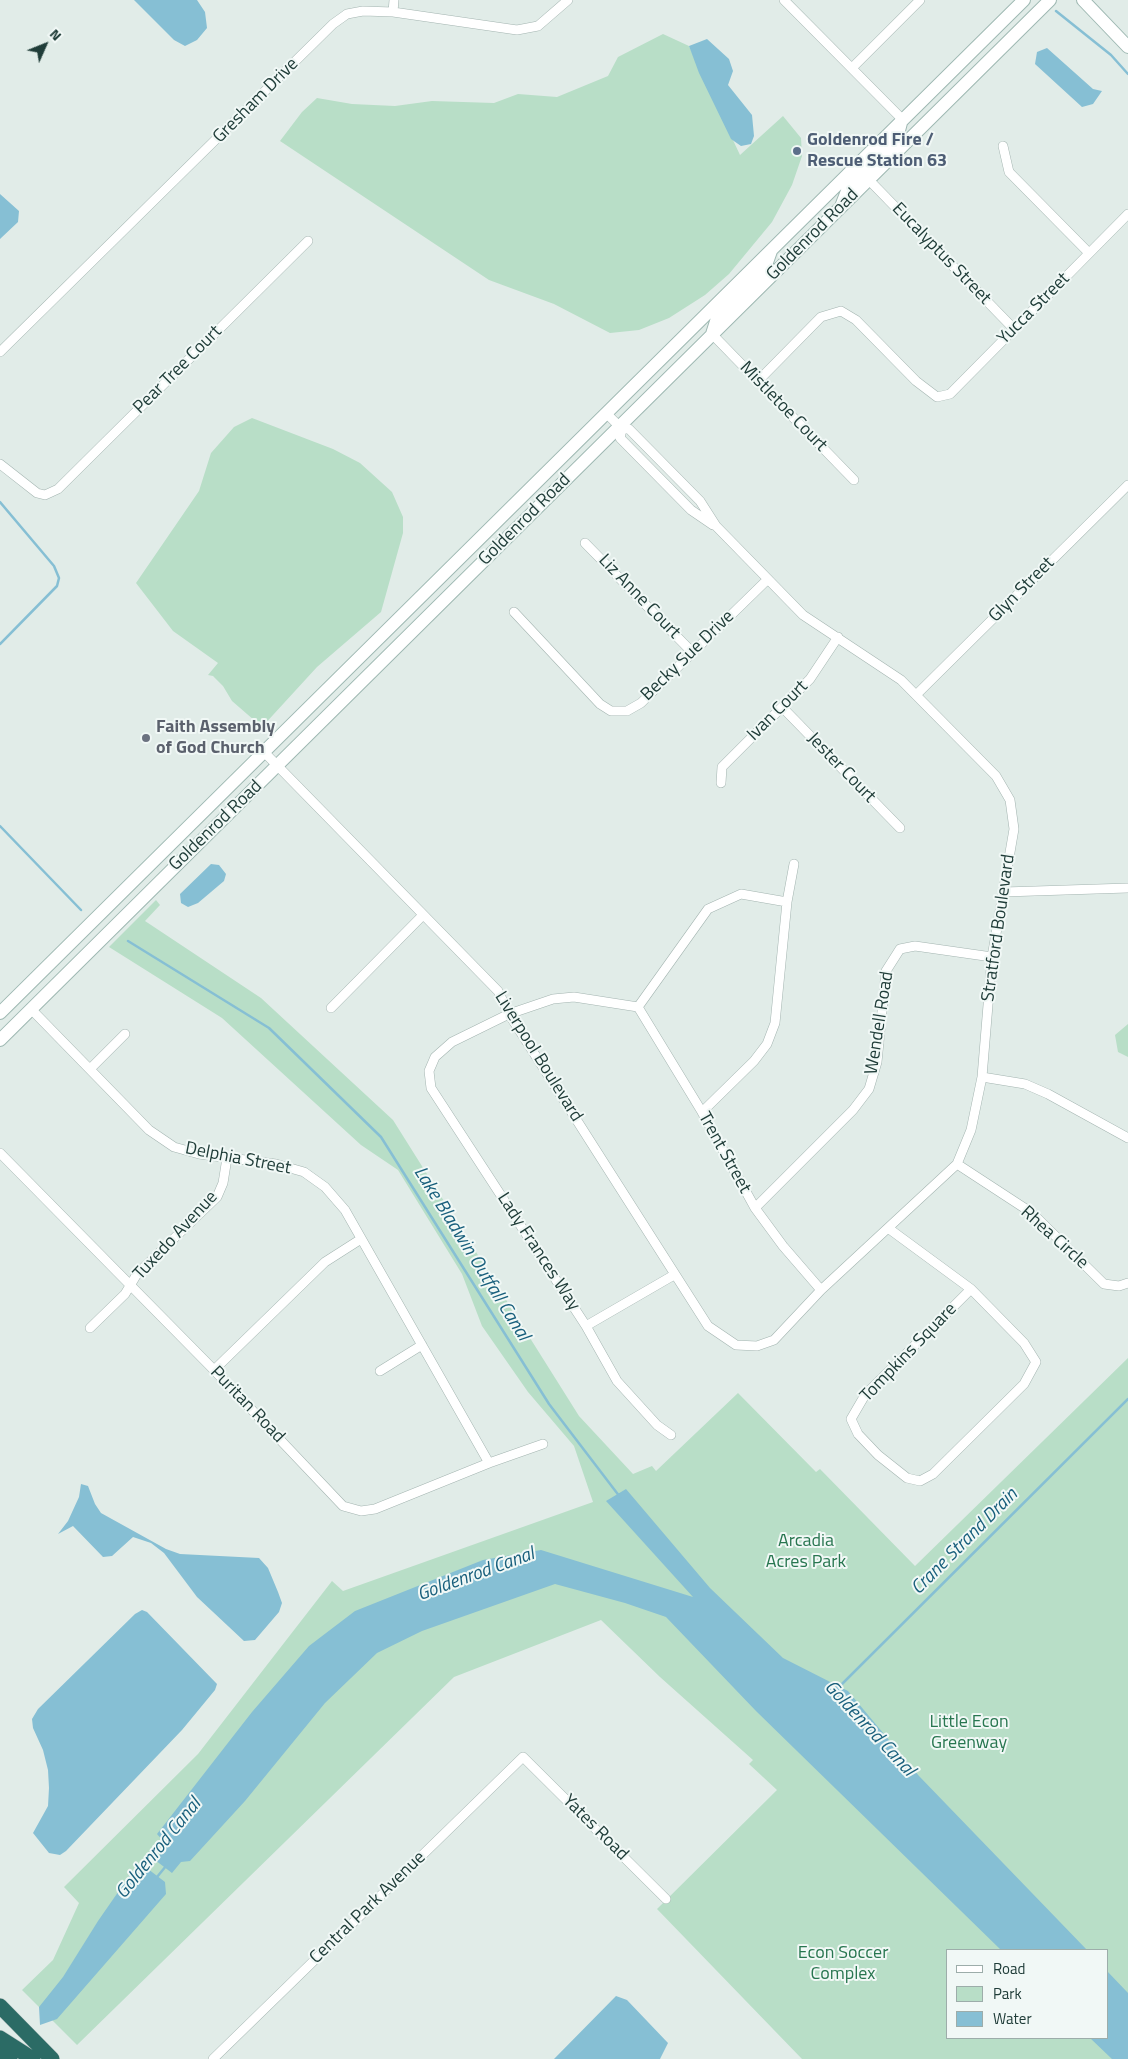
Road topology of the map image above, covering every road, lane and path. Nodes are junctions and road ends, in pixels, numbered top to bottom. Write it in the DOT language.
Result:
graph roads {
  1 [pos="394,0"];
  2 [pos="568,0"];
  3 [pos="784,0"];
  4 [pos="1024,0"];
  5 [pos="1050,0"];
  6 [pos="1083,0"];
  7 [pos="917,3"];
  8 [pos="393,12"];
  9 [pos="1128,47"];
  10 [pos="852,68"];
  11 [pos="902,119"];
  12 [pos="1003,146"];
  13 [pos="868,180"];
  14 [pos="840,209"];
  15 [pos="1128,214"];
  16 [pos="308,241"];
  17 [pos="772,249"];
  18 [pos="1089,253"];
  19 [pos="1013,328"];
  20 [pos="712,334"];
  21 [pos="0,352"];
  22 [pos="758,381"];
  23 [pos="606,413"];
  24 [pos="620,428"];
  25 [pos="0,464"];
  26 [pos="854,480"];
  27 [pos="1128,485"];
  28 [pos="716,526"];
  29 [pos="586,543"];
  30 [pos="768,579"];
  31 [pos="514,612"];
  32 [pos="838,637"];
  33 [pos="692,652"];
  34 [pos="916,695"];
  35 [pos="782,707"];
  36 [pos="264,752"];
  37 [pos="277,766"];
  38 [pos="720,783"];
  39 [pos="900,828"];
  40 [pos="794,864"];
  41 [pos="143,872"];
  42 [pos="1128,888"];
  43 [pos="1004,892"];
  44 [pos="787,902"];
  45 [pos="423,915"];
  46 [pos="124,917"];
  47 [pos="992,957"];
  48 [pos="638,1007"];
  49 [pos="331,1008"];
  50 [pos="31,1010"];
  51 [pos="0,1013"];
  52 [pos="509,1014"];
  53 [pos="125,1034"];
  54 [pos="0,1040"];
  55 [pos="90,1069"];
  56 [pos="982,1076"];
  57 [pos="702,1112"];
  58 [pos="1128,1138"];
  59 [pos="0,1153"];
  60 [pos="227,1158"];
  61 [pos="957,1164"];
  62 [pos="755,1208"];
  63 [pos="888,1228"];
  64 [pos="361,1239"];
  65 [pos="674,1275"];
  66 [pos="1128,1283"];
  67 [pos="130,1285"];
  68 [pos="971,1289"];
  69 [pos="821,1290"];
  70 [pos="586,1326"];
  71 [pos="90,1328"];
  72 [pos="422,1345"];
  73 [pos="736,1345"];
  74 [pos="214,1370"];
  75 [pos="380,1371"];
  76 [pos="671,1435"];
  77 [pos="543,1444"];
  78 [pos="489,1463"];
  79 [pos="523,1756"];
  80 [pos="666,1899"];
  81 [pos="0,2006"];
  82 [pos="0,2038"];
  83 [pos="0,2048"];
  84 [pos="10,2059"];
  85 [pos="34,2059"];
  86 [pos="52,2059"];
  87 [pos="214,2059"];
  1 -- 8 [label="street"];
  2 -- 8 [label="street, Gresham Drive"];
  3 -- 10 [label="street"];
  4 -- 11 [label="main road, Goldenrod Road"];
  5 -- 13 [label="main road, Goldenrod Road"];
  6 -- 9 [label="main road"];
  7 -- 10 [label="street"];
  8 -- 21 [label="street, Gresham Drive"];
  10 -- 11 [label="street"];
  11 -- 14 [label="main road"];
  11 -- 17 [label="main road, Goldenrod Road"];
  12 -- 18 [label="street"];
  13 -- 14 [label="main road, Goldenrod Road"];
  13 -- 19 [label="street, Eucalyptus Street"];
  14 -- 20 [label="main road, Goldenrod Road"];
  15 -- 18 [label="street, Yucca Street"];
  16 -- 25 [label="street, Pear Tree Court"];
  17 -- 20 [label="main road"];
  17 -- 23 [label="main road, Goldenrod Road"];
  18 -- 19 [label="street, Yucca Street"];
  19 -- 22 [label="street, Yucca Street"];
  20 -- 22 [label="street, Mistletoe Court"];
  20 -- 24 [label="main road, Goldenrod Road"];
  22 -- 26 [label="street, Mistletoe Court"];
  23 -- 24 [label="street, Stratford Boulevard"];
  23 -- 36 [label="main road, Goldenrod Road"];
  24 -- 28 [label="street, Stratford Boulevard"];
  24 -- 28 [label="street, Stratford Boulevard"];
  24 -- 37 [label="main road, Goldenrod Road"];
  27 -- 34 [label="street, Glyn Street"];
  28 -- 30 [label="street, Stratford Boulevard"];
  29 -- 33 [label="street, Liz Anne Court"];
  30 -- 32 [label="street, Stratford Boulevard"];
  30 -- 33 [label="street, Becky Sue Drive"];
  31 -- 33 [label="street, Becky Sue Drive"];
  32 -- 34 [label="street, Stratford Boulevard"];
  32 -- 35 [label="street, Ivan Court"];
  34 -- 43 [label="street, Stratford Boulevard"];
  35 -- 38 [label="street, Ivan Court"];
  35 -- 39 [label="street, Jester Court"];
  36 -- 37 [label="street, Liverpool Boulevard"];
  36 -- 41 [label="main road, Goldenrod Road"];
  37 -- 45 [label="street, Liverpool Boulevard"];
  37 -- 46 [label="main road, Goldenrod Road"];
  40 -- 44 [label="street"];
  41 -- 46 [label="main road"];
  41 -- 51 [label="main road, Goldenrod Road"];
  42 -- 43 [label="street"];
  43 -- 47 [label="street, Stratford Boulevard"];
  44 -- 48 [label="street"];
  44 -- 57 [label="street"];
  45 -- 49 [label="street"];
  45 -- 52 [label="street, Liverpool Boulevard"];
  46 -- 50 [label="main road, Goldenrod Road"];
  47 -- 56 [label="street, Stratford Boulevard"];
  47 -- 62 [label="street, Wendell Road"];
  48 -- 52 [label="street"];
  48 -- 57 [label="street, Trent Street"];
  50 -- 54 [label="main road, Goldenrod Road"];
  50 -- 55 [label="street, Delphia Street"];
  52 -- 65 [label="street, Liverpool Boulevard"];
  52 -- 70 [label="street, Lady Frances Way"];
  53 -- 55 [label="street"];
  55 -- 60 [label="street, Delphia Street"];
  56 -- 58 [label="street"];
  56 -- 61 [label="street, Stratford Boulevard"];
  57 -- 62 [label="street, Trent Street"];
  59 -- 67 [label="street, Puritan Road"];
  60 -- 64 [label="street, Delphia Street"];
  60 -- 67 [label="street, Tuxedo Avenue"];
  61 -- 63 [label="street, Stratford Boulevard"];
  61 -- 66 [label="street, Rhea Circle"];
  62 -- 69 [label="street, Trent Street"];
  63 -- 68 [label="street, Tompkins Square"];
  63 -- 69 [label="street, Stratford Boulevard"];
  64 -- 72 [label="street, Delphia Street"];
  64 -- 74 [label="street"];
  65 -- 70 [label="street"];
  65 -- 73 [label="street, Liverpool Boulevard"];
  67 -- 71 [label="street, Tuxedo Avenue"];
  67 -- 74 [label="street, Puritan Road"];
  68 -- 68 [label="street, Tompkins Square"];
  69 -- 73 [label="street, Stratford Boulevard"];
  70 -- 76 [label="street, Lady Frances Way"];
  72 -- 75 [label="street"];
  72 -- 78 [label="street, Delphia Street"];
  74 -- 78 [label="street, Puritan Road"];
  77 -- 78 [label="street, Puritan Road"];
  79 -- 80 [label="street, Yates Road"];
  79 -- 87 [label="street, Central Park Avenue"];
  81 -- 86 [label="highway"];
  82 -- 85 [label="highway"];
  83 -- 84 [label="highway"];
}
